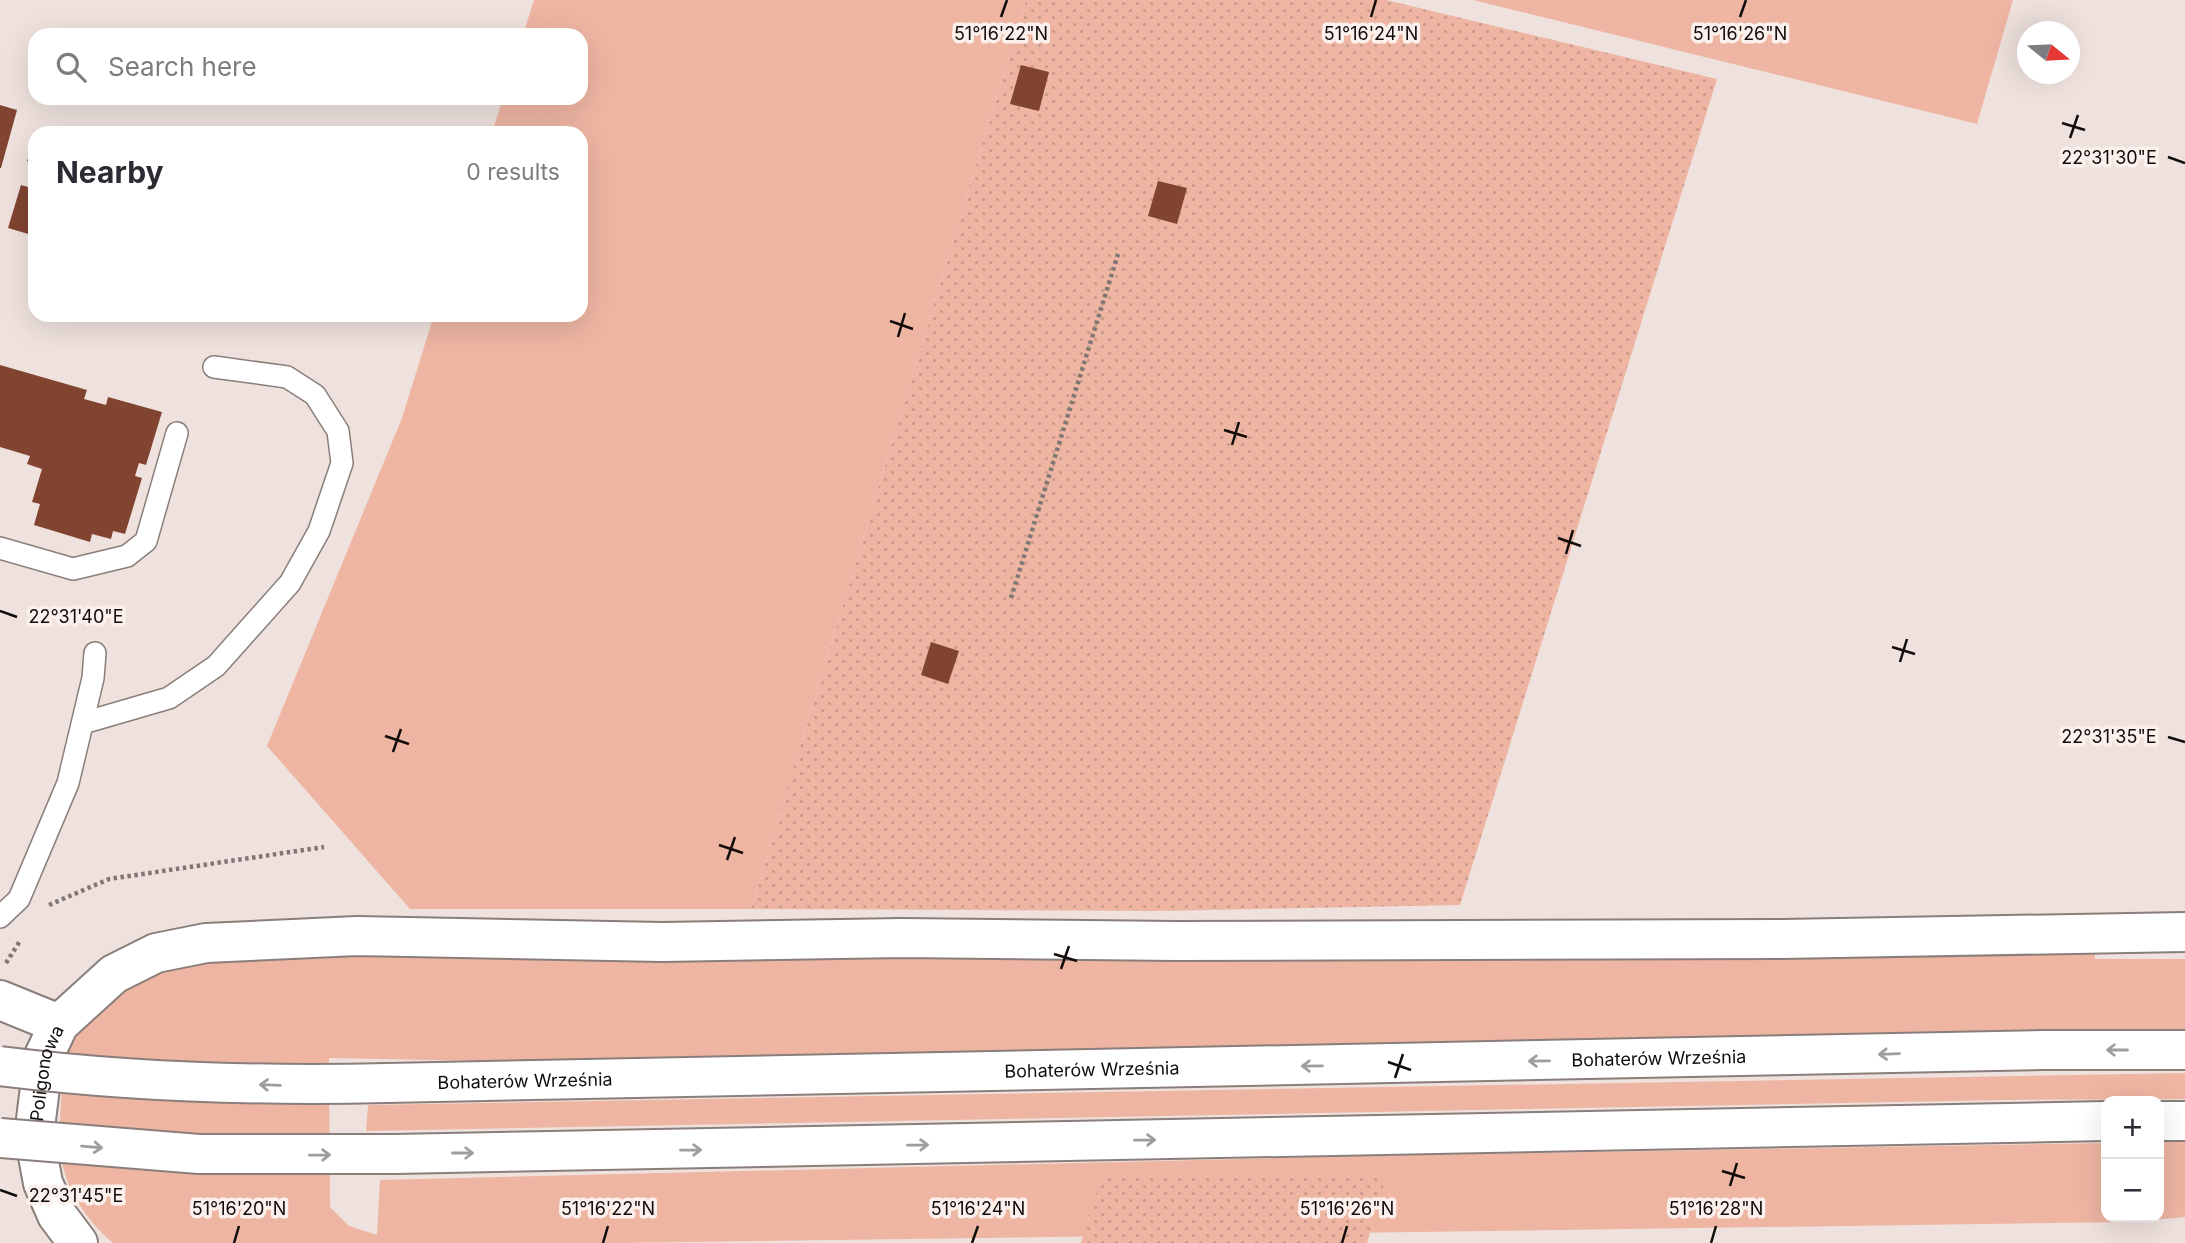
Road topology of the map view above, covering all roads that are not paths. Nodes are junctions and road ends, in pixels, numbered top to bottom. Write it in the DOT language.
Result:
graph roads {
  1 [pos="214,367"];
  2 [pos="177,433"];
  3 [pos="0,548"];
  4 [pos="95,653"];
  5 [pos="83,723"];
  6 [pos="0,917"];
  7 [pos="2185,932"];
  8 [pos="0,999"];
  9 [pos="60,1024"];
  10 [pos="2185,1050"];
  11 [pos="0,1066"];
  12 [pos="2101,1121"];
  13 [pos="2164,1121"];
  14 [pos="2185,1121"];
  15 [pos="0,1138"];
  16 [pos="78,1243"];
  1 -- 5 [label="lane"];
  2 -- 3 [label="lane"];
  4 -- 5 [label="lane"];
  5 -- 6 [label="lane"];
  7 -- 9 [label="main road, Poligonowa"];
  8 -- 9 [label="main road"];
  9 -- 16 [label="main road, Poligonowa"];
  10 -- 11 [label="main road, Bohaterów Września, one-way, bridge"];
  15 -- 12 [label="main road, one-way, bridge"];
  13 -- 14 [label="main road"];
}
